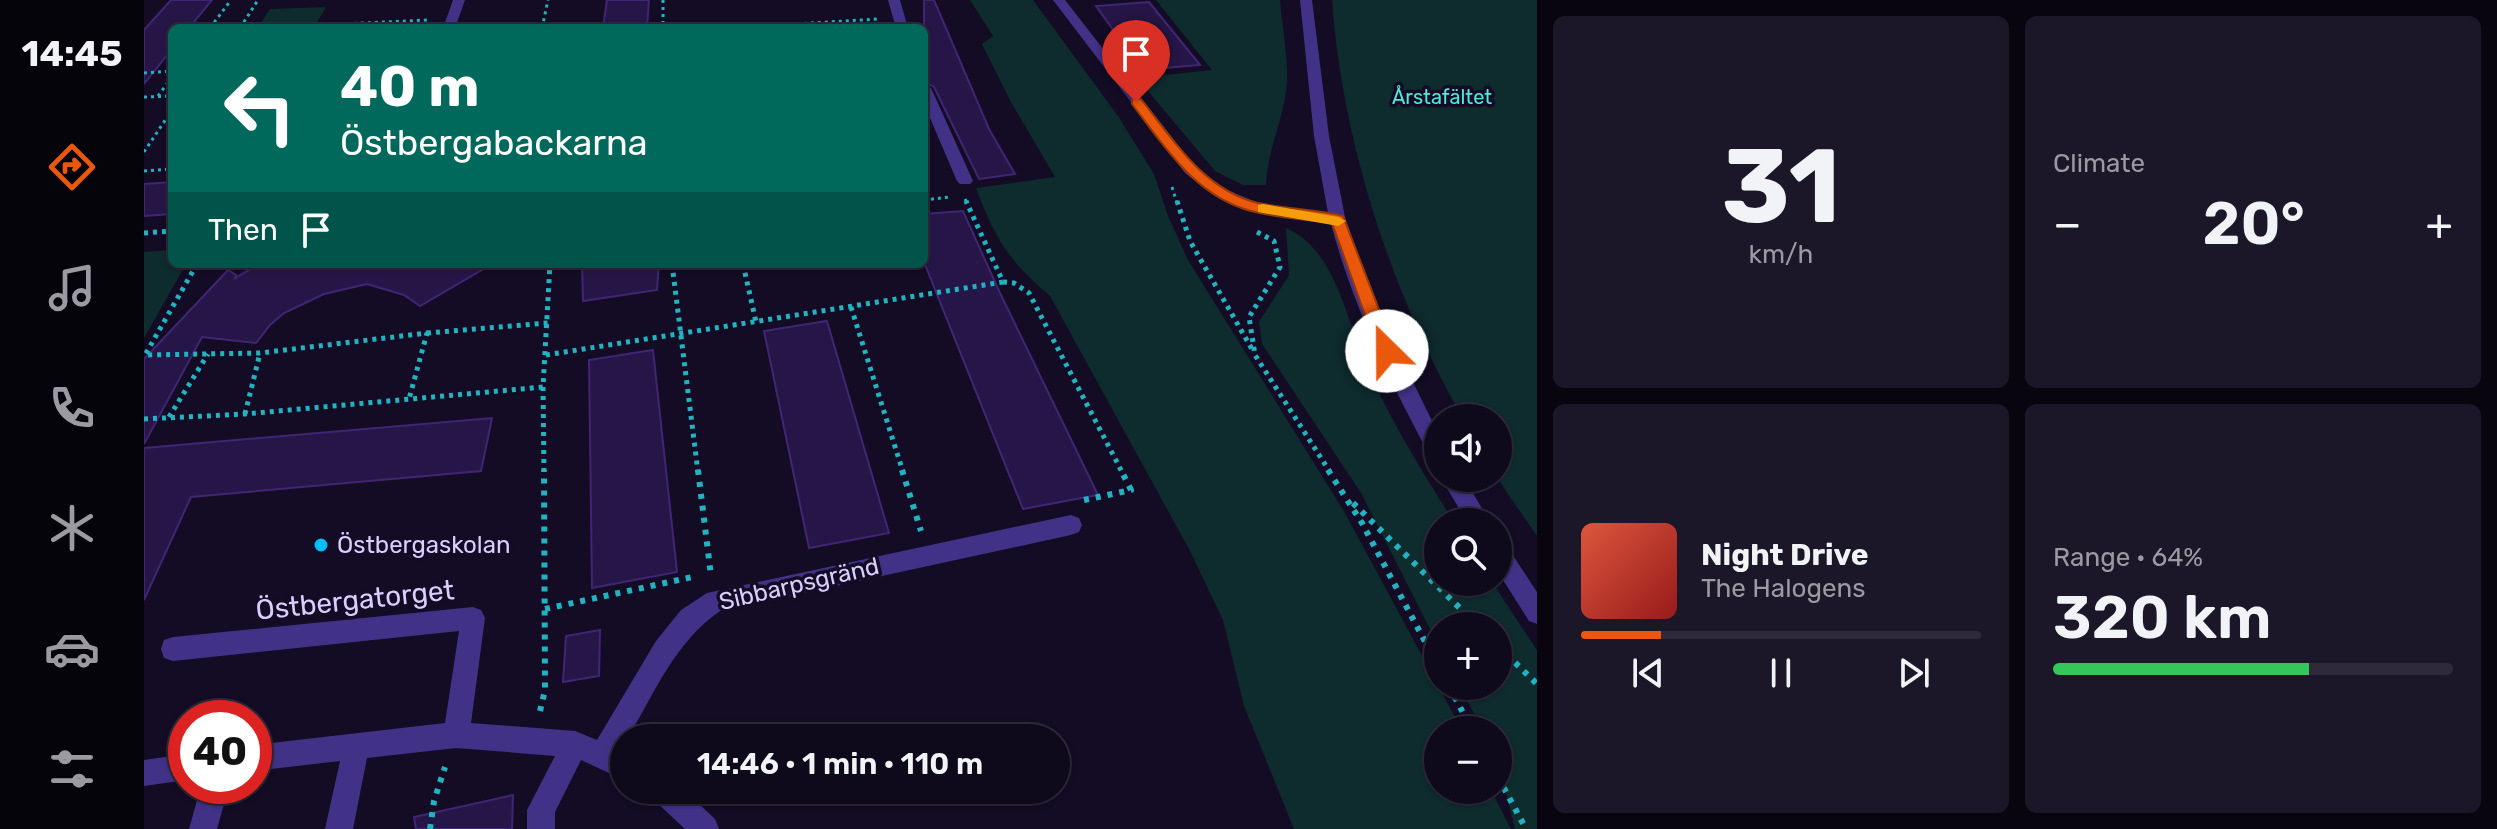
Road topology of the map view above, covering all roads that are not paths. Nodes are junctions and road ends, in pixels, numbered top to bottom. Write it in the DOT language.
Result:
graph roads {
  1 [pos="459,0"];
  2 [pos="894,0"];
  3 [pos="1059,0"];
  4 [pos="1306,0"];
  5 [pos="451,23"];
  6 [pos="900,23"];
  7 [pos="928,97"];
  8 [pos="965,181"];
  9 [pos="1338,220"];
  10 [pos="1424,426"];
  11 [pos="1071,514"];
  12 [pos="1512,574"];
  13 [pos="1537,613"];
  14 [pos="173,649"];
  15 [pos="631,724"];
  16 [pos="456,735"];
  17 [pos="575,744"];
  18 [pos="357,745"];
  19 [pos="272,756"];
  20 [pos="610,759"];
  21 [pos="168,770"];
  22 [pos="144,773"];
  23 [pos="210,804"];
  24 [pos="679,804"];
  25 [pos="203,829"];
  26 [pos="339,829"];
  27 [pos="541,829"];
  28 [pos="705,829"];
  1 -- 5 [label="street"];
  2 -- 6 [label="street"];
  3 -- 9 [label="street"];
  4 -- 9 [label="street"];
  7 -- 8 [label="street"];
  9 -- 10 [label="street"];
  11 -- 15 [label="street, Sibbarpsgränd"];
  12 -- 13 [label="street"];
  14 -- 16 [label="street, Östbergatorget"];
  16 -- 17 [label="street"];
  16 -- 18 [label="street"];
  17 -- 20 [label="street"];
  17 -- 27 [label="street"];
  18 -- 19 [label="street"];
  18 -- 26 [label="street"];
  21 -- 22 [label="street"];
  23 -- 25 [label="street"];
  24 -- 28 [label="street"];
}
